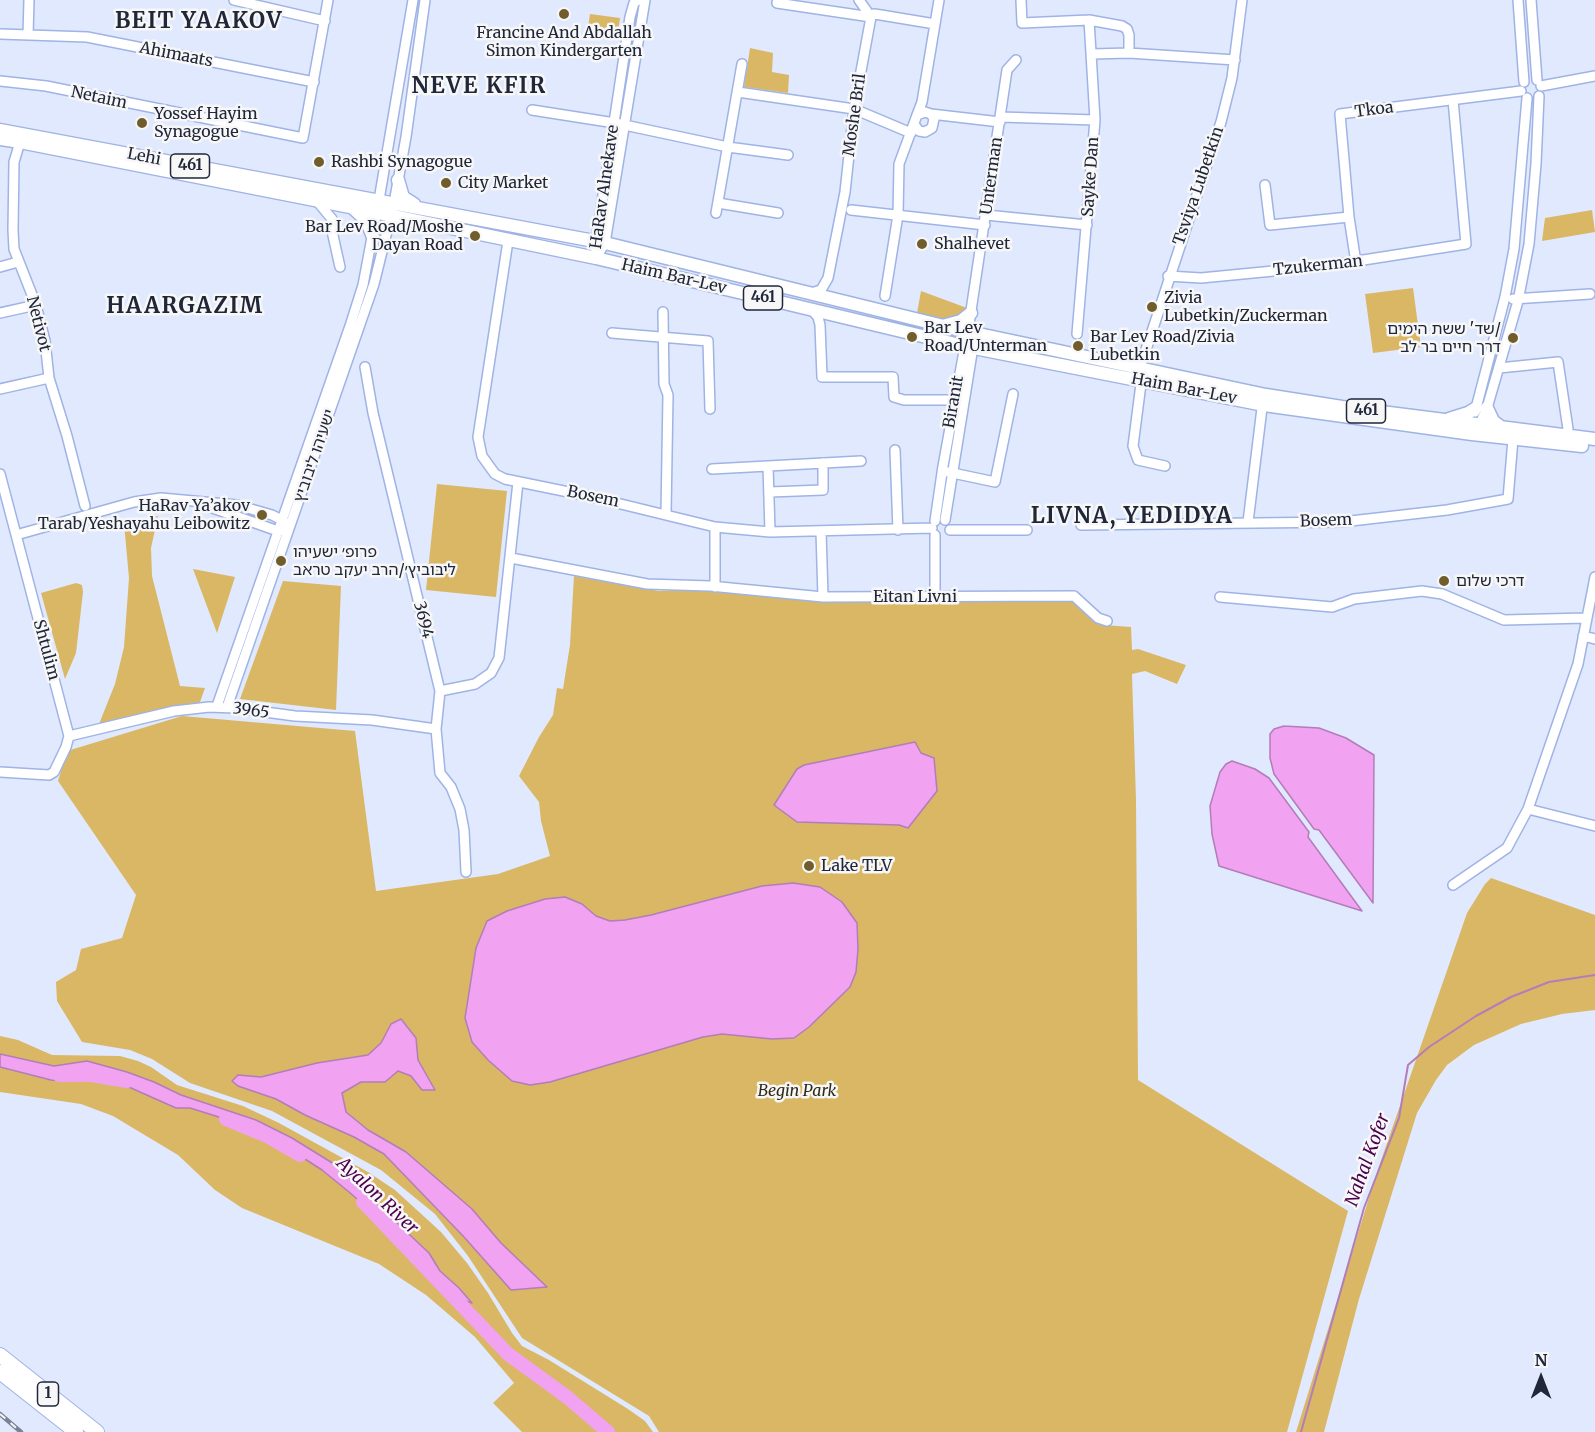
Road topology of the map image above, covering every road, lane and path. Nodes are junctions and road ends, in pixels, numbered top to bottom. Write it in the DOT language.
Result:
graph roads {
  1 [pos="29,0"];
  2 [pos="234,0"];
  3 [pos="328,0"];
  4 [pos="413,0"];
  5 [pos="425,0"];
  6 [pos="638,0"];
  7 [pos="645,0"];
  8 [pos="778,0"];
  9 [pos="859,0"];
  10 [pos="939,0"];
  11 [pos="1021,0"];
  12 [pos="1242,0"];
  13 [pos="1518,0"];
  14 [pos="1531,0"];
  15 [pos="871,17"];
  16 [pos="1089,20"];
  17 [pos="325,21"];
  18 [pos="935,24"];
  19 [pos="0,34"];
  20 [pos="28,35"];
  21 [pos="1129,53"];
  22 [pos="1092,54"];
  23 [pos="1016,60"];
  24 [pos="1235,60"];
  25 [pos="742,64"];
  26 [pos="1595,76"];
  27 [pos="0,81"];
  28 [pos="314,82"];
  29 [pos="1539,87"];
  30 [pos="1524,90"];
  31 [pos="738,92"];
  32 [pos="1453,100"];
  33 [pos="854,109"];
  34 [pos="532,110"];
  35 [pos="931,114"];
  36 [pos="1001,120"];
  37 [pos="1095,120"];
  38 [pos="619,124"];
  39 [pos="914,124"];
  40 [pos="0,130"];
  41 [pos="0,139"];
  42 [pos="20,142"];
  43 [pos="728,147"];
  44 [pos="788,155"];
  45 [pos="398,180"];
  46 [pos="1265,184"];
  47 [pos="315,200"];
  48 [pos="347,206"];
  49 [pos="378,206"];
  50 [pos="393,209"];
  51 [pos="426,209"];
  52 [pos="851,210"];
  53 [pos="777,213"];
  54 [pos="898,215"];
  55 [pos="1349,217"];
  56 [pos="332,219"];
  57 [pos="986,220"];
  58 [pos="1087,225"];
  59 [pos="373,237"];
  60 [pos="508,241"];
  61 [pos="600,242"];
  62 [pos="596,258"];
  63 [pos="18,262"];
  64 [pos="1356,262"];
  65 [pos="0,267"];
  66 [pos="340,267"];
  67 [pos="1168,276"];
  68 [pos="828,278"];
  69 [pos="809,293"];
  70 [pos="1590,294"];
  71 [pos="885,296"];
  72 [pos="1505,297"];
  73 [pos="836,299"];
  74 [pos="1518,300"];
  75 [pos="36,305"];
  76 [pos="812,309"];
  77 [pos="663,312"];
  78 [pos="0,313"];
  79 [pos="971,313"];
  80 [pos="830,314"];
  81 [pos="820,325"];
  82 [pos="945,326"];
  83 [pos="968,331"];
  84 [pos="612,333"];
  85 [pos="1077,334"];
  86 [pos="664,337"];
  87 [pos="968,346"];
  88 [pos="364,367"];
  89 [pos="1498,368"];
  90 [pos="1139,376"];
  91 [pos="48,378"];
  92 [pos="0,389"];
  93 [pos="1013,394"];
  94 [pos="954,400"];
  95 [pos="1262,400"];
  96 [pos="1481,408"];
  97 [pos="710,409"];
  98 [pos="1443,420"];
  99 [pos="1474,428"];
  100 [pos="1568,429"];
  101 [pos="1509,434"];
  102 [pos="1595,439"];
  103 [pos="1595,447"];
  104 [pos="895,450"];
  105 [pos="861,461"];
  106 [pos="823,463"];
  107 [pos="768,466"];
  108 [pos="1165,466"];
  109 [pos="712,469"];
  110 [pos="947,472"];
  111 [pos="0,474"];
  112 [pos="518,482"];
  113 [pos="770,492"];
  114 [pos="190,501"];
  115 [pos="85,506"];
  116 [pos="666,514"];
  117 [pos="282,520"];
  118 [pos="1248,522"];
  119 [pos="1081,525"];
  120 [pos="715,527"];
  121 [pos="940,528"];
  122 [pos="290,529"];
  123 [pos="898,530"];
  124 [pos="1027,530"];
  125 [pos="278,531"];
  126 [pos="821,531"];
  127 [pos="770,532"];
  128 [pos="16,535"];
  129 [pos="511,558"];
  130 [pos="1595,578"];
  131 [pos="715,587"];
  132 [pos="938,596"];
  133 [pos="823,597"];
  134 [pos="1220,597"];
  135 [pos="1586,618"];
  136 [pos="1107,621"];
  137 [pos="1583,636"];
  138 [pos="1595,639"];
  139 [pos="440,691"];
  140 [pos="217,706"];
  141 [pos="227,707"];
  142 [pos="436,729"];
  143 [pos="69,736"];
  144 [pos="0,772"];
  145 [pos="1528,809"];
  146 [pos="1595,826"];
  147 [pos="466,872"];
  148 [pos="1453,885"];
  149 [pos="0,1355"];
  150 [pos="0,1372"];
  151 [pos="76,1432"];
  152 [pos="97,1432"];
  1 -- 20 [label="street"];
  2 -- 17 [label="street"];
  3 -- 17 [label="street"];
  4 -- 49 [label="street, ישעיהו ליבוביץ"];
  5 -- 45 [label="street, ישעיהו ליבוביץ"];
  6 -- 38 [label="street, HaRav Alnekave"];
  7 -- 38 [label="street, HaRav Alnekave"];
  8 -- 15 [label="street"];
  9 -- 15 [label="street"];
  10 -- 18 [label="street"];
  11 -- 16 [label="street"];
  12 -- 24 [label="street, Tsviya Lubetkin"];
  13 -- 30 [label="street"];
  14 -- 29 [label="street"];
  15 -- 18 [label="street"];
  15 -- 33 [label="street, Moshe Bril"];
  16 -- 21 [label="street"];
  16 -- 22 [label="street, Sayke Dan"];
  17 -- 28 [label="street"];
  18 -- 39 [label="street"];
  19 -- 20 [label="street, Ahimaats"];
  20 -- 28 [label="street, Ahimaats"];
  21 -- 22 [label="street"];
  21 -- 24 [label="street"];
  22 -- 37 [label="street, Sayke Dan"];
  23 -- 36 [label="street, Unterman"];
  24 -- 67 [label="street, Tsviya Lubetkin"];
  25 -- 31 [label="street"];
  26 -- 29 [label="street"];
  27 -- 28 [label="street, Netaim"];
  29 -- 30 [label="street"];
  29 -- 30 [label="street"];
  29 -- 74 [label="street"];
  30 -- 32 [label="street, Tkoa"];
  30 -- 72 [label="street"];
  31 -- 33 [label="street"];
  31 -- 43 [label="street"];
  32 -- 55 [label="street, Tkoa"];
  32 -- 64 [label="street, Tzukerman"];
  33 -- 39 [label="street"];
  33 -- 68 [label="street, Moshe Bril"];
  34 -- 38 [label="street"];
  35 -- 36 [label="street"];
  35 -- 39 [label="street"];
  35 -- 39 [label="street"];
  36 -- 37 [label="street"];
  36 -- 57 [label="street, Unterman"];
  37 -- 58 [label="street, Sayke Dan"];
  38 -- 43 [label="street"];
  38 -- 61 [label="street, HaRav Alnekave"];
  39 -- 54 [label="street"];
  40 -- 49 [label="main road, Lehi / 461"];
  41 -- 42 [label="main road, Lehi / 461"];
  42 -- 47 [label="main road, Lehi / 461"];
  42 -- 63 [label="street, Netivot"];
  43 -- 44 [label="street"];
  43 -- 53 [label="street"];
  45 -- 50 [label="street, ישעיהו ליבוביץ"];
  45 -- 51 [label="main road"];
  46 -- 55 [label="street"];
  47 -- 48 [label="main road, Lehi / 461"];
  47 -- 56 [label="street"];
  48 -- 49 [label="main road, Lehi / 461"];
  48 -- 56 [label="street"];
  48 -- 59 [label="main road"];
  49 -- 50 [label="main road, Lehi / 461"];
  49 -- 59 [label="street, ישעיהו ליבוביץ"];
  50 -- 51 [label="main road, Haim Bar-Lev / 461"];
  50 -- 60 [label="main road, Haim Bar-Lev / 461"];
  50 -- 122 [label="street, ישעיהו ליבוביץ"];
  51 -- 61 [label="main road, Haim Bar-Lev / 461"];
  52 -- 54 [label="street"];
  54 -- 57 [label="street"];
  54 -- 71 [label="street"];
  55 -- 64 [label="street, Tkoa"];
  56 -- 66 [label="street"];
  57 -- 58 [label="street"];
  57 -- 79 [label="street, Unterman"];
  58 -- 85 [label="street, Sayke Dan"];
  59 -- 117 [label="street, ישעיהו ליבוביץ"];
  60 -- 62 [label="main road, Haim Bar-Lev / 461"];
  60 -- 112 [label="street, Bosem"];
  61 -- 62 [label="street, HaRav Alnekave"];
  61 -- 69 [label="main road, Haim Bar-Lev / 461"];
  62 -- 76 [label="main road, Haim Bar-Lev / 461"];
  63 -- 65 [label="street"];
  63 -- 75 [label="street, Netivot"];
  64 -- 67 [label="street, Tzukerman"];
  67 -- 90 [label="street, Tsviya Lubetkin"];
  68 -- 69 [label="street"];
  68 -- 73 [label="street"];
  69 -- 73 [label="main road, Haim Bar-Lev / 461"];
  70 -- 74 [label="street"];
  72 -- 74 [label="street"];
  72 -- 96 [label="street"];
  73 -- 82 [label="main road, Haim Bar-Lev / 461"];
  74 -- 89 [label="street"];
  75 -- 78 [label="street"];
  75 -- 91 [label="street, Netivot"];
  76 -- 80 [label="main road, Haim Bar-Lev / 461"];
  76 -- 81 [label="street"];
  77 -- 86 [label="street"];
  79 -- 82 [label="main road"];
  79 -- 83 [label="street, Unterman"];
  80 -- 81 [label="street"];
  80 -- 87 [label="main road, Haim Bar-Lev / 461"];
  81 -- 94 [label="street"];
  82 -- 83 [label="main road, Haim Bar-Lev / 461"];
  83 -- 87 [label="street, Biranit"];
  83 -- 90 [label="main road, Haim Bar-Lev / 461"];
  84 -- 86 [label="street"];
  86 -- 97 [label="street"];
  86 -- 116 [label="street"];
  87 -- 90 [label="main road, Haim Bar-Lev / 461"];
  87 -- 94 [label="street, Biranit"];
  87 -- 110 [label="street, Biranit"];
  88 -- 139 [label="street, 3694"];
  89 -- 96 [label="street"];
  89 -- 100 [label="street"];
  90 -- 95 [label="main road, Haim Bar-Lev / 461"];
  90 -- 108 [label="street, Tsviya Lubetkin"];
  91 -- 92 [label="street"];
  91 -- 115 [label="street, Netivot"];
  93 -- 110 [label="street"];
  94 -- 110 [label="street, Biranit"];
  95 -- 98 [label="main road, Haim Bar-Lev / 461"];
  95 -- 99 [label="main road, Haim Bar-Lev / 461"];
  95 -- 118 [label="street"];
  96 -- 98 [label="main road"];
  96 -- 99 [label="street"];
  96 -- 101 [label="main road"];
  98 -- 99 [label="main road, Haim Bar-Lev / 461"];
  99 -- 101 [label="main road, Haim Bar-Lev / 461"];
  101 -- 102 [label="main road, Haim Bar-Lev / 461"];
  101 -- 103 [label="main road, Haim Bar-Lev / 461"];
  101 -- 118 [label="street, Bosem"];
  104 -- 123 [label="street"];
  105 -- 106 [label="street"];
  106 -- 107 [label="street"];
  106 -- 113 [label="street"];
  107 -- 109 [label="street"];
  107 -- 113 [label="street"];
  110 -- 121 [label="street, Biranit"];
  111 -- 128 [label="street, Shtulim"];
  112 -- 116 [label="street, Bosem"];
  112 -- 129 [label="street"];
  113 -- 127 [label="street"];
  114 -- 117 [label="street"];
  114 -- 125 [label="street"];
  114 -- 128 [label="street"];
  116 -- 120 [label="street, Bosem"];
  117 -- 122 [label="street"];
  117 -- 125 [label="street, ישעיהו ליבוביץ"];
  118 -- 119 [label="street, Bosem"];
  120 -- 127 [label="street, Bosem"];
  120 -- 131 [label="street"];
  121 -- 123 [label="street, Bosem"];
  121 -- 124 [label="street, Bosem"];
  121 -- 132 [label="street, Biranit"];
  122 -- 125 [label="street"];
  122 -- 141 [label="street, ישעיהו ליבוביץ"];
  123 -- 126 [label="street, Bosem"];
  125 -- 140 [label="street, ישעיהו ליבוביץ"];
  126 -- 127 [label="street, Bosem"];
  126 -- 133 [label="street"];
  128 -- 143 [label="street, Shtulim"];
  129 -- 131 [label="street, Eitan Livni"];
  129 -- 139 [label="street"];
  130 -- 135 [label="street"];
  131 -- 133 [label="street, Eitan Livni"];
  132 -- 133 [label="street, Eitan Livni"];
  132 -- 136 [label="street, Eitan Livni"];
  134 -- 135 [label="street"];
  135 -- 137 [label="street"];
  137 -- 138 [label="street"];
  137 -- 145 [label="street"];
  139 -- 142 [label="street, 3694"];
  140 -- 141 [label="street, 3965"];
  140 -- 143 [label="street, 3965"];
  141 -- 142 [label="street, 3965"];
  142 -- 147 [label="street, 3694"];
  143 -- 144 [label="street"];
  145 -- 146 [label="street"];
  145 -- 148 [label="street"];
  149 -- 152 [label="highway, 1"];
  150 -- 151 [label="highway, 1"];
}
